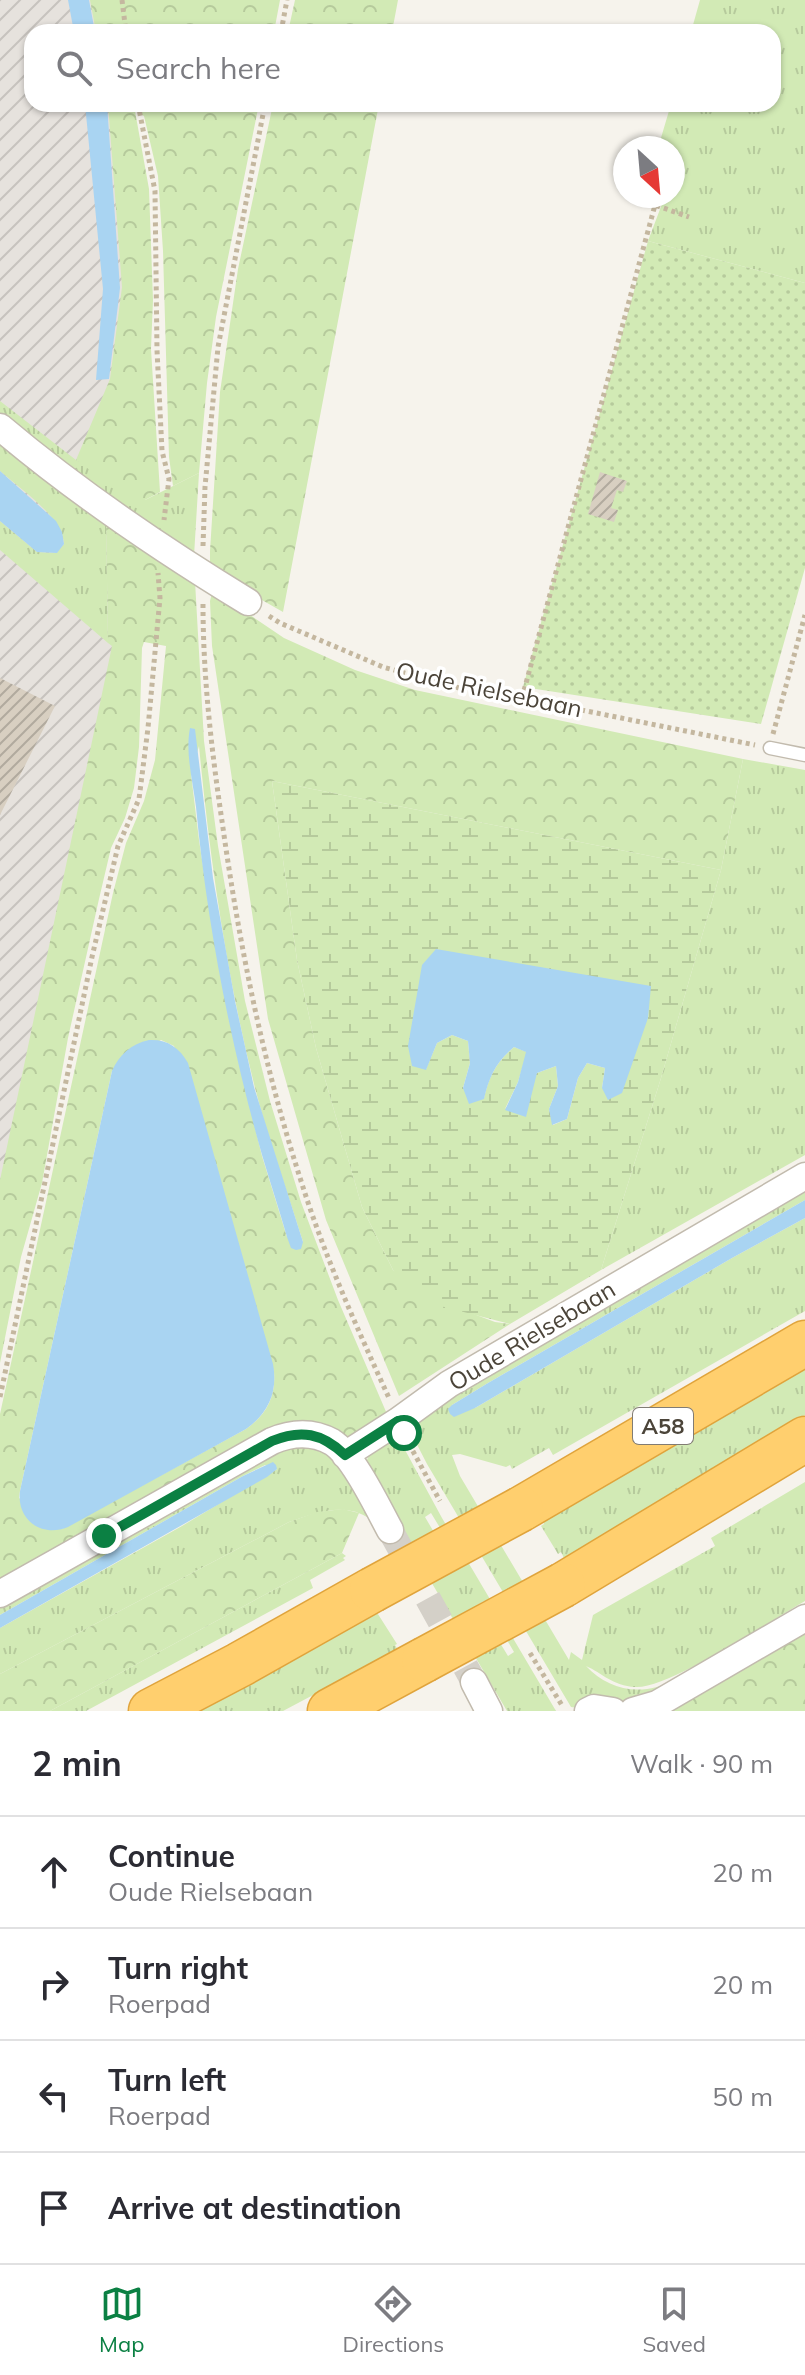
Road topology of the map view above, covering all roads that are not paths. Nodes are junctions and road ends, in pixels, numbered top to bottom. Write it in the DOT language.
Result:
graph roads {
  1 [pos="0,427"];
  2 [pos="248,602"];
  3 [pos="770,748"];
  4 [pos="805,755"];
  5 [pos="805,1176"];
  6 [pos="805,1343"];
  7 [pos="805,1439"];
  8 [pos="345,1455"];
  9 [pos="390,1530"];
  10 [pos="0,1594"];
  11 [pos="805,1618"];
  12 [pos="474,1682"];
  13 [pos="151,1711"];
  14 [pos="330,1711"];
  15 [pos="489,1711"];
  16 [pos="588,1711"];
  17 [pos="613,1711"];
  18 [pos="633,1711"];
  1 -- 2 [label="street"];
  3 -- 4 [label="lane"];
  5 -- 8 [label="street, Oude Rielsebaan"];
  6 -- 13 [label="highway, A58, bridge"];
  7 -- 14 [label="highway, bridge"];
  8 -- 9 [label="street"];
  8 -- 10 [label="street"];
  11 -- 18 [label="street"];
  12 -- 15 [label="street"];
  16 -- 17 [label="street"];
}
